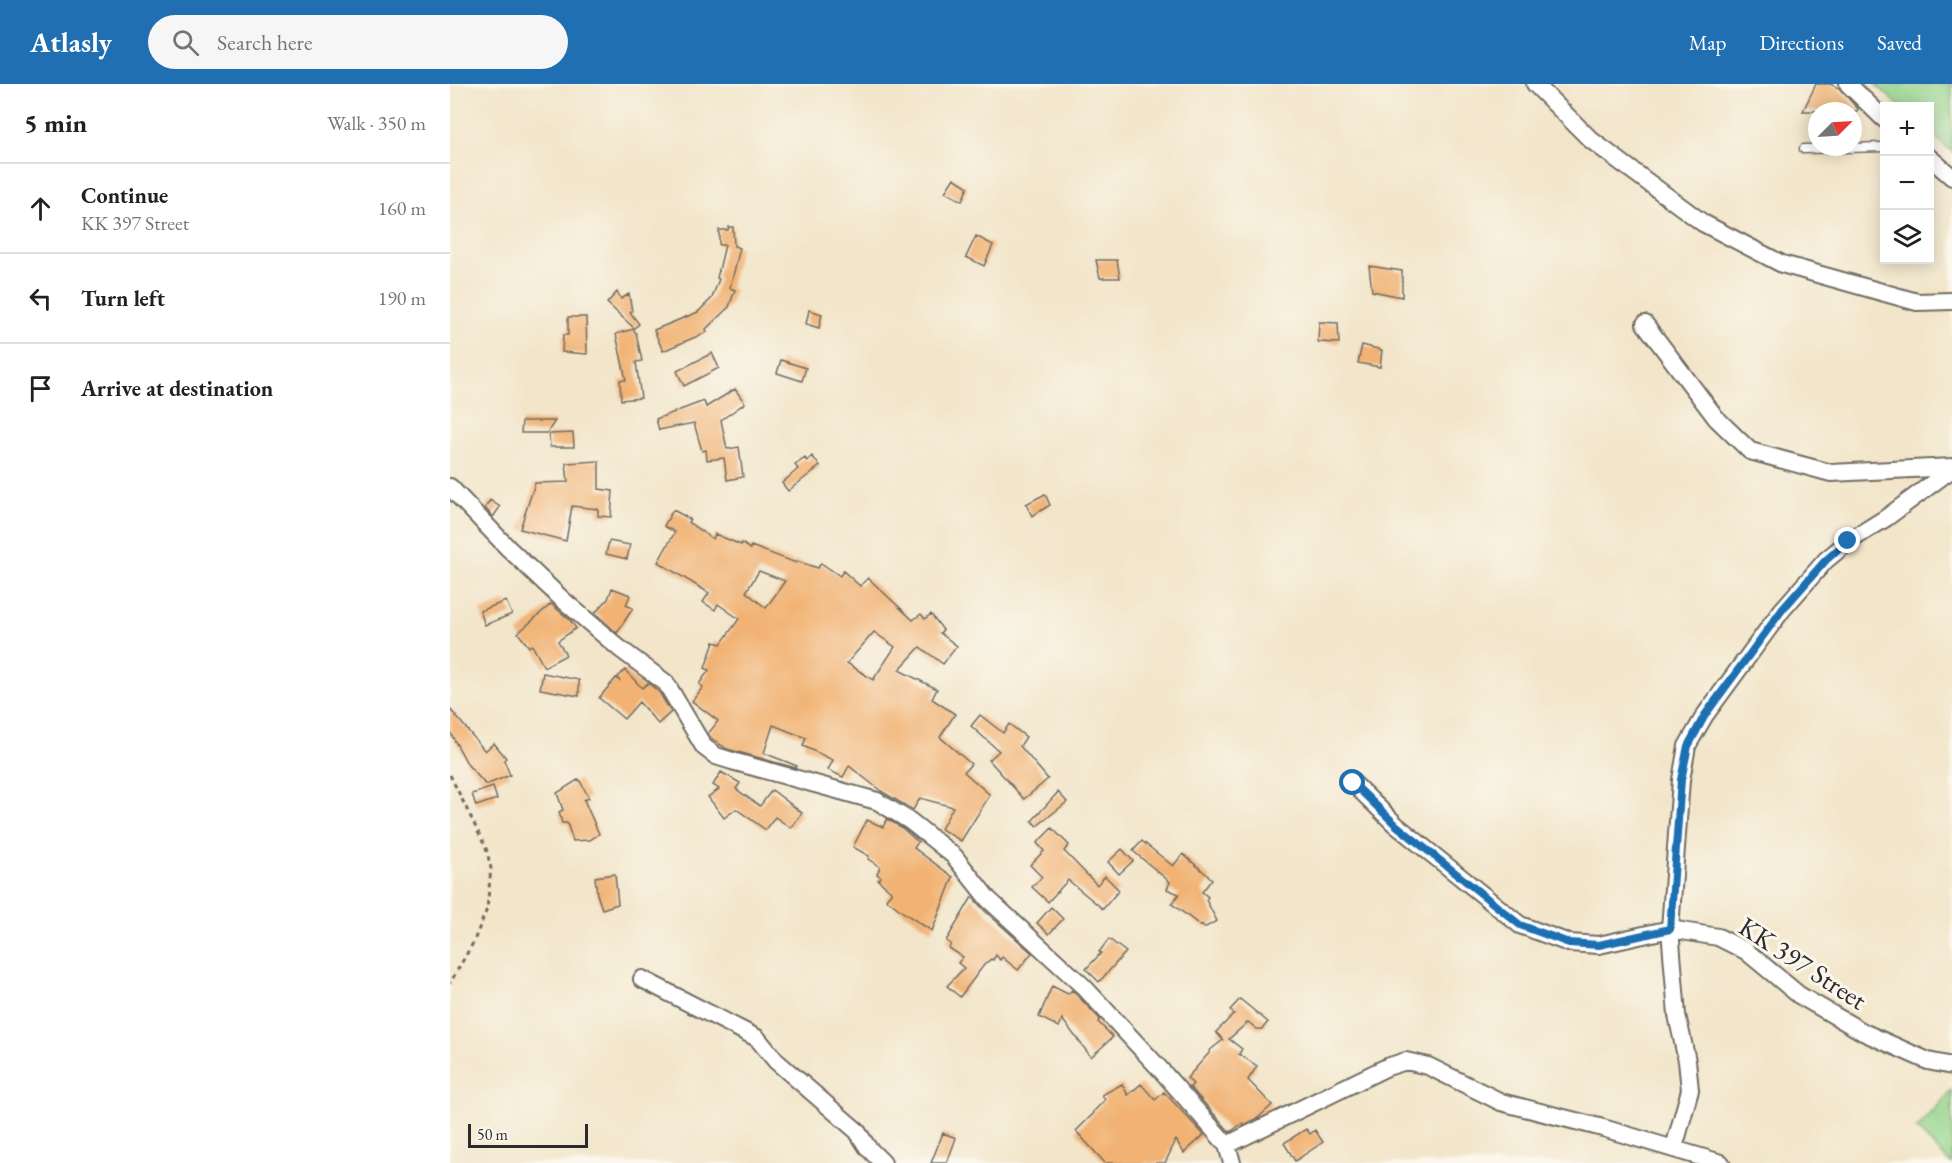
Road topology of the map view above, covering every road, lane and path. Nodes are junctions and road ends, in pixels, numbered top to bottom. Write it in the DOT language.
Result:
graph roads {
  1 [pos="1535,84"];
  2 [pos="1848,84"];
  3 [pos="1880,115"];
  4 [pos="1880,147"];
  5 [pos="1804,149"];
  6 [pos="1934,162"];
  7 [pos="1952,177"];
  8 [pos="1952,300"];
  9 [pos="1646,324"];
  10 [pos="1952,468"];
  11 [pos="450,487"];
  12 [pos="450,775"];
  13 [pos="1353,783"];
  14 [pos="1670,929"];
  15 [pos="642,978"];
  16 [pos="450,983"];
  17 [pos="1952,1066"];
  18 [pos="1227,1144"];
  19 [pos="1674,1148"];
  20 [pos="883,1163"];
  21 [pos="1232,1163"];
  22 [pos="1721,1163"];
  1 -- 8 [label="street"];
  2 -- 3 [label="street"];
  4 -- 5 [label="lane"];
  6 -- 7 [label="street"];
  9 -- 10 [label="street"];
  10 -- 14 [label="street"];
  11 -- 18 [label="street"];
  12 -- 16 [label="path"];
  13 -- 14 [label="street, KK 397 Street"];
  14 -- 17 [label="street, KK 397 Street"];
  14 -- 19 [label="street"];
  15 -- 20 [label="street"];
  18 -- 19 [label="street"];
  18 -- 21 [label="street"];
  19 -- 22 [label="street"];
}
